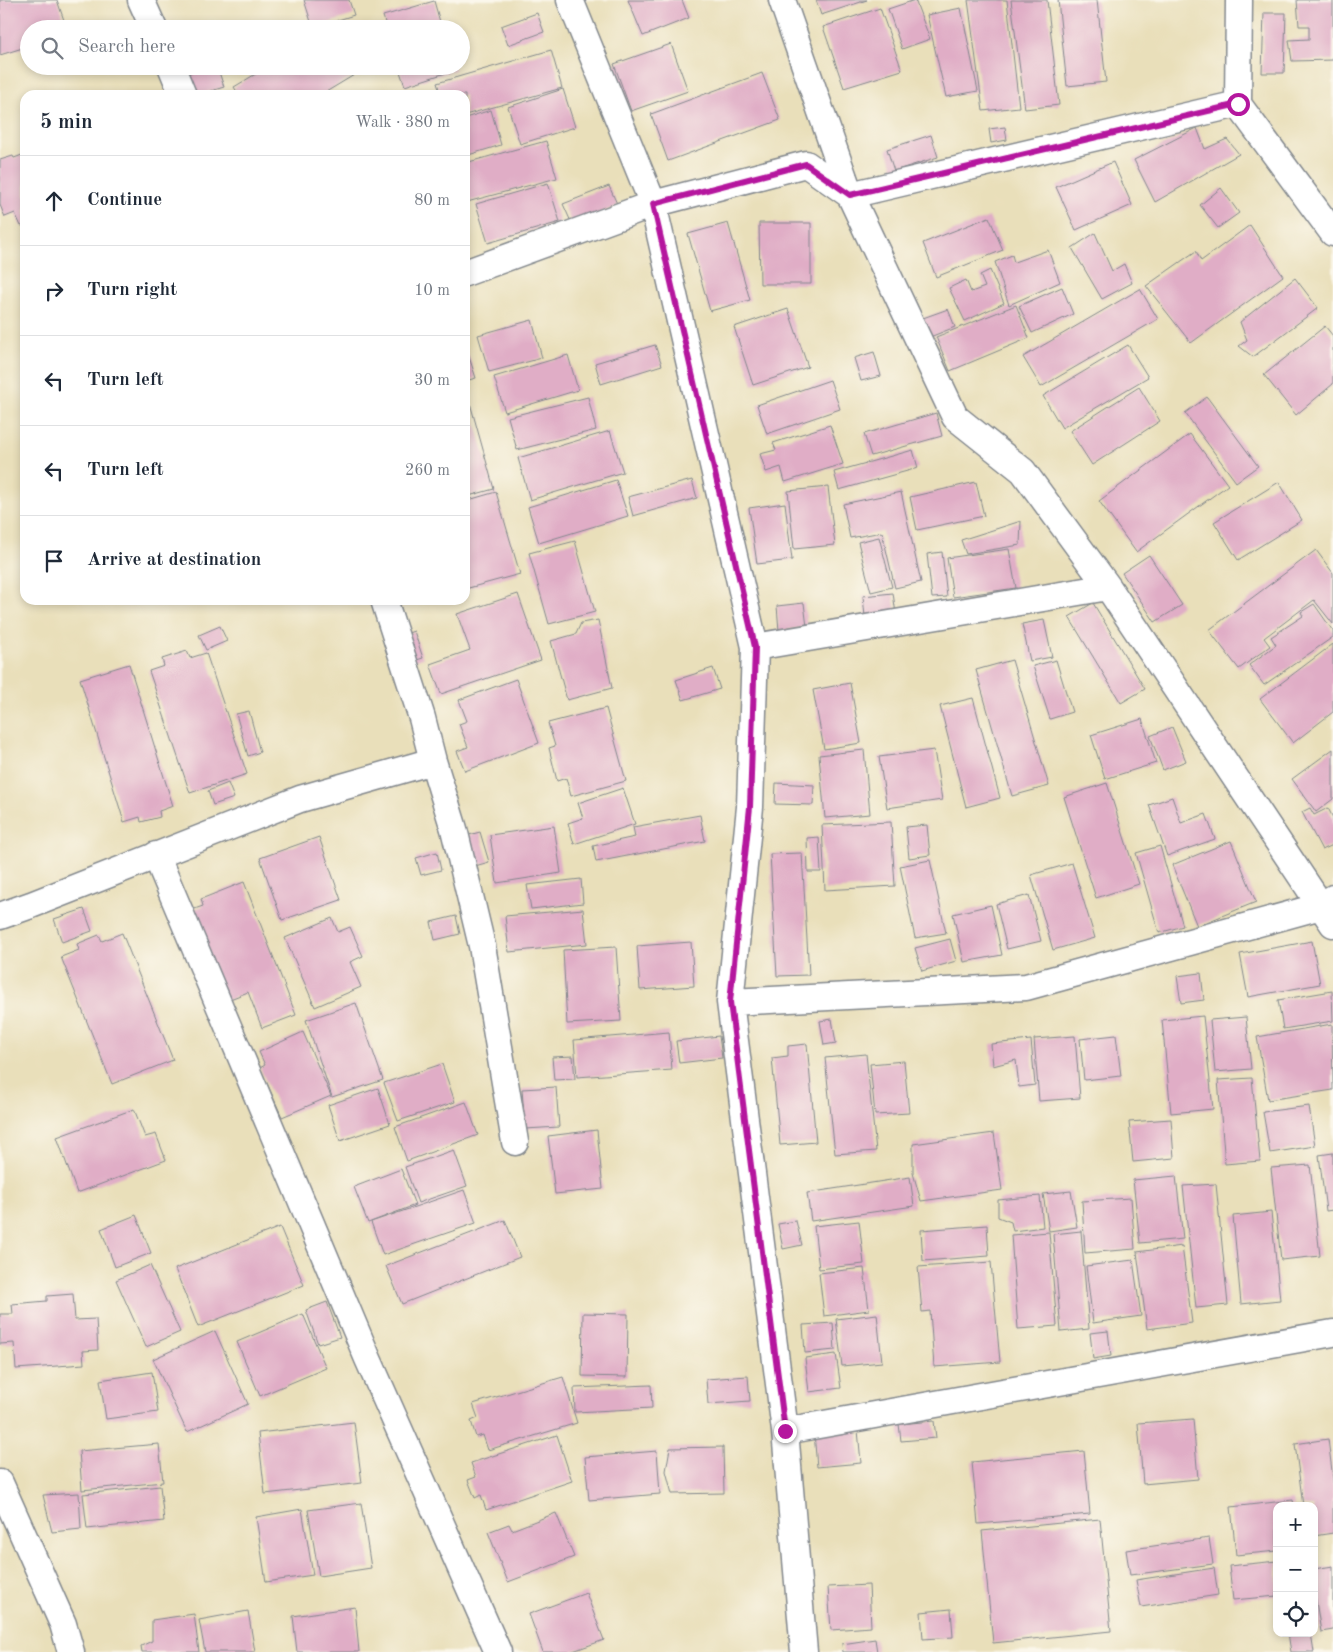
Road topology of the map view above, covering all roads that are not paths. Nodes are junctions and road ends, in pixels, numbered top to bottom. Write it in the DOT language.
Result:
graph roads {
  1 [pos="141,0"];
  2 [pos="570,0"];
  3 [pos="782,0"];
  4 [pos="1239,0"];
  5 [pos="150,20"];
  6 [pos="174,75"];
  7 [pos="182,90"];
  8 [pos="1238,104"];
  9 [pos="850,195"];
  10 [pos="653,204"];
  11 [pos="1333,232"];
  12 [pos="470,271"];
  13 [pos="1108,587"];
  14 [pos="386,605"];
  15 [pos="755,647"];
  16 [pos="433,760"];
  17 [pos="156,855"];
  18 [pos="1329,909"];
  19 [pos="0,916"];
  20 [pos="730,1002"];
  21 [pos="515,1142"];
  22 [pos="1333,1333"];
  23 [pos="785,1431"];
  24 [pos="0,1483"];
  25 [pos="72,1652"];
  26 [pos="498,1652"];
  27 [pos="804,1652"];
  1 -- 5 [label="street"];
  2 -- 10 [label="street"];
  3 -- 9 [label="street"];
  4 -- 8 [label="street"];
  6 -- 7 [label="street"];
  8 -- 9 [label="street"];
  8 -- 11 [label="street"];
  9 -- 10 [label="street"];
  9 -- 13 [label="street"];
  10 -- 12 [label="street"];
  10 -- 15 [label="street"];
  13 -- 15 [label="street"];
  13 -- 18 [label="street"];
  14 -- 16 [label="street"];
  15 -- 20 [label="street"];
  16 -- 17 [label="street"];
  16 -- 21 [label="street"];
  17 -- 19 [label="street"];
  17 -- 26 [label="street"];
  18 -- 20 [label="street"];
  20 -- 23 [label="street"];
  22 -- 23 [label="street"];
  23 -- 27 [label="street"];
  24 -- 25 [label="street"];
}
